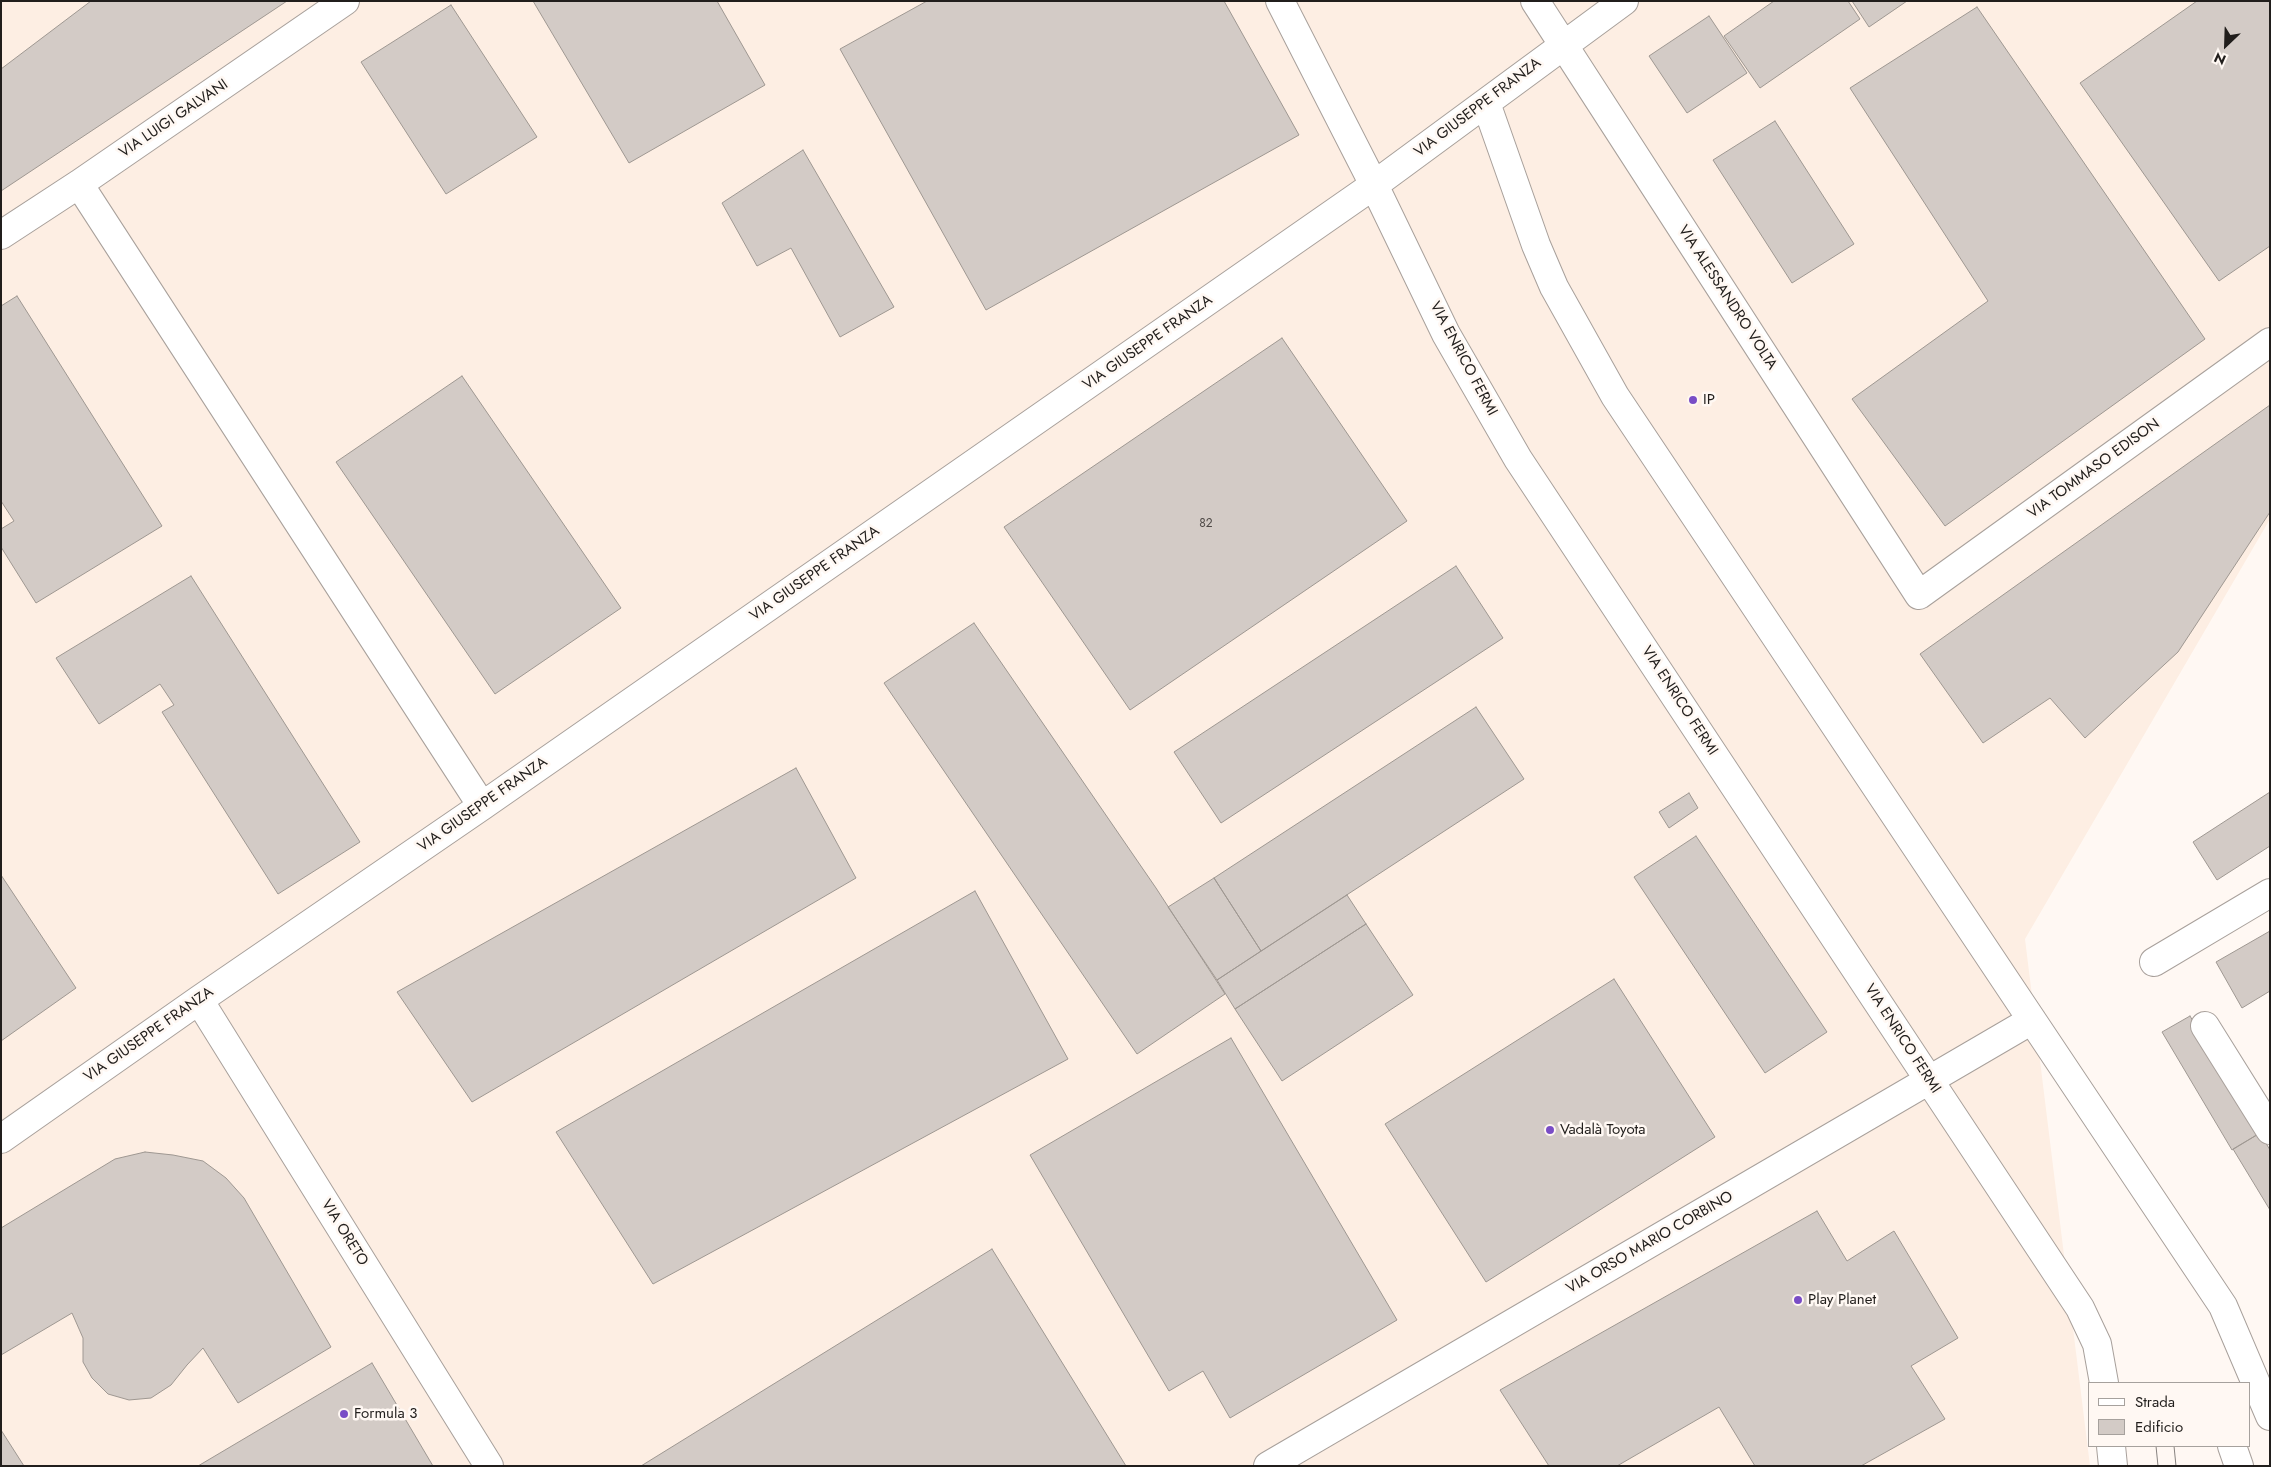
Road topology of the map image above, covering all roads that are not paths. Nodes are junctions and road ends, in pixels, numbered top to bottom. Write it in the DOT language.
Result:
graph roads {
  1 [pos="345,1"];
  2 [pos="1280,1"];
  3 [pos="1535,1"];
  4 [pos="1624,1"];
  5 [pos="1562,45"];
  6 [pos="1486,103"];
  7 [pos="79,184"];
  8 [pos="1374,185"];
  9 [pos="1,234"];
  10 [pos="2270,342"];
  11 [pos="1919,595"];
  12 [pos="482,806"];
  13 [pos="2270,893"];
  14 [pos="2154,962"];
  15 [pos="199,1000"];
  16 [pos="2032,1020"];
  17 [pos="2205,1026"];
  18 [pos="1929,1081"];
  19 [pos="2266,1114"];
  20 [pos="1,1140"];
  21 [pos="2110,1382"];
  22 [pos="2270,1416"];
  23 [pos="2111,1447"];
  24 [pos="2232,1447"];
  25 [pos="489,1466"];
  26 [pos="1268,1466"];
  27 [pos="2113,1466"];
  28 [pos="2239,1466"];
  1 -- 7 [label="street, VIA LUIGI GALVANI"];
  2 -- 8 [label="street, VIA ENRICO FERMI"];
  3 -- 5 [label="street, VIA ALESSANDRO VOLTA"];
  4 -- 5 [label="street, VIA GIUSEPPE FRANZA"];
  5 -- 6 [label="street, VIA GIUSEPPE FRANZA"];
  5 -- 11 [label="street, VIA ALESSANDRO VOLTA"];
  6 -- 8 [label="street, VIA GIUSEPPE FRANZA"];
  6 -- 16 [label="street"];
  7 -- 9 [label="street, VIA LUIGI GALVANI"];
  7 -- 12 [label="street"];
  8 -- 12 [label="street, VIA GIUSEPPE FRANZA"];
  8 -- 18 [label="street, VIA ENRICO FERMI"];
  10 -- 11 [label="street, VIA TOMMASO EDISON"];
  12 -- 15 [label="street, VIA GIUSEPPE FRANZA"];
  13 -- 14 [label="street"];
  15 -- 20 [label="street, VIA GIUSEPPE FRANZA"];
  15 -- 25 [label="street, VIA ORETO"];
  16 -- 18 [label="street, VIA ORSO MARIO CORBINO"];
  16 -- 22 [label="street"];
  17 -- 19 [label="street"];
  18 -- 21 [label="street, VIA ENRICO FERMI"];
  18 -- 26 [label="street, VIA ORSO MARIO CORBINO"];
  23 -- 27 [label="street"];
  24 -- 28 [label="street"];
}
